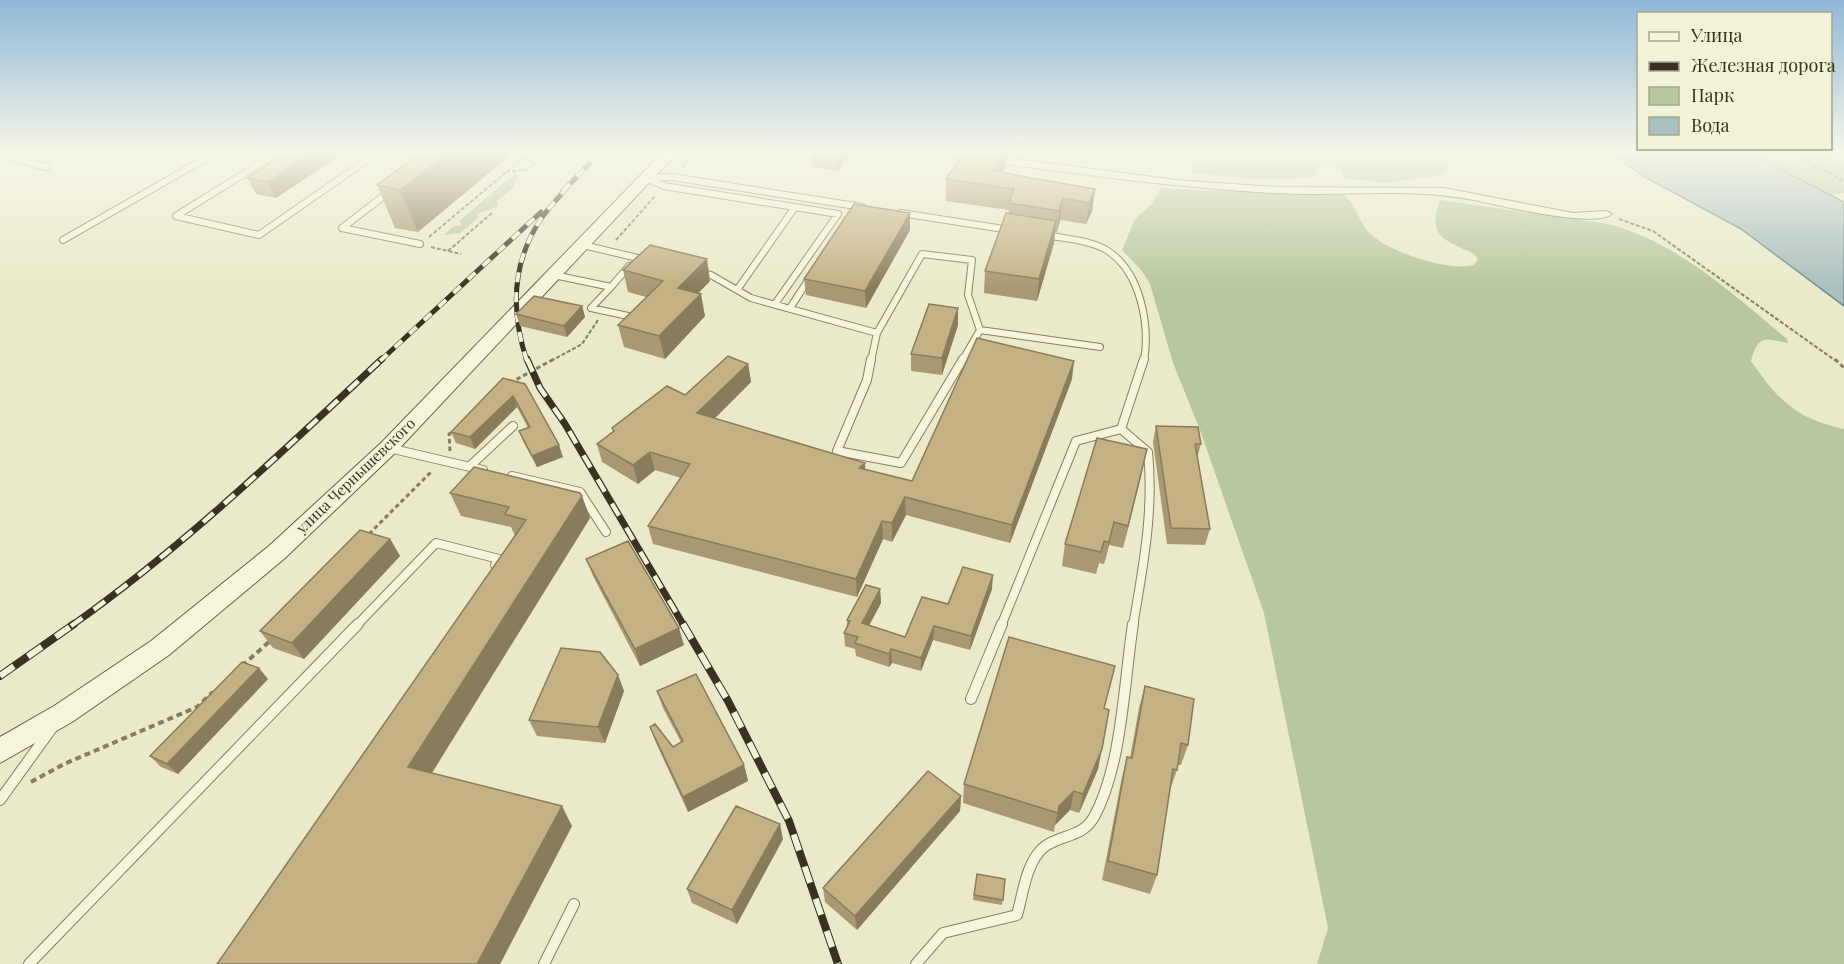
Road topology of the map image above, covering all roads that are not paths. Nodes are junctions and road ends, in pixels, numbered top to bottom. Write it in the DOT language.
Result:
graph roads {
  1 [pos="136,198"];
  2 [pos="205,198"];
  3 [pos="313,198"];
  4 [pos="383,198"];
  5 [pos="637,198"];
  6 [pos="745,198"];
  7 [pos="808,198"];
  8 [pos="1480,198"];
  9 [pos="795,207"];
  10 [pos="873,208"];
  11 [pos="896,212"];
  12 [pos="1606,214"];
  13 [pos="1014,230"];
  14 [pos="1038,234"];
  15 [pos="63,240"];
  16 [pos="420,244"];
  17 [pos="583,245"];
  18 [pos="637,257"];
  19 [pos="658,262"];
  20 [pos="690,270"];
  21 [pos="815,271"];
  22 [pos="554,275"];
  23 [pos="611,287"];
  24 [pos="737,290"];
  25 [pos="775,303"];
  26 [pos="790,308"];
  27 [pos="627,316"];
  28 [pos="980,330"];
  29 [pos="877,333"];
  30 [pos="1100,346"];
  31 [pos="513,426"];
  32 [pos="1121,429"];
  33 [pos="388,448"];
  34 [pos="470,466"];
  35 [pos="492,472"];
  36 [pos="503,474"];
  37 [pos="606,532"];
  38 [pos="486,579"];
  39 [pos="971,699"];
  40 [pos="63,714"];
  41 [pos="0,751"];
  42 [pos="0,800"];
  43 [pos="574,904"];
  44 [pos="29,964"];
  45 [pos="544,964"];
  46 [pos="916,964"];
  1 -- 15 [label="lane"];
  2 -- 3 [label="lane"];
  4 -- 16 [label="lane"];
  5 -- 17 [label="main road, улица Чернышевского"];
  6 -- 9 [label="lane"];
  7 -- 10 [label="lane"];
  8 -- 12 [label="street"];
  9 -- 24 [label="lane"];
  9 -- 25 [label="lane"];
  11 -- 13 [label="lane"];
  14 -- 32 [label="lane"];
  17 -- 18 [label="lane"];
  17 -- 22 [label="main road, улица Чернышевского"];
  18 -- 19 [label="lane"];
  18 -- 23 [label="lane"];
  20 -- 24 [label="lane"];
  21 -- 26 [label="lane"];
  22 -- 23 [label="lane"];
  22 -- 33 [label="main road, улица Чернышевского"];
  23 -- 27 [label="lane"];
  24 -- 25 [label="lane"];
  25 -- 26 [label="lane"];
  26 -- 29 [label="lane"];
  28 -- 29 [label="lane"];
  28 -- 29 [label="lane"];
  28 -- 30 [label="lane"];
  31 -- 34 [label="lane"];
  32 -- 39 [label="lane"];
  32 -- 46 [label="lane"];
  33 -- 34 [label="lane"];
  33 -- 40 [label="main road, улица Чернышевского"];
  34 -- 35 [label="lane"];
  36 -- 37 [label="lane"];
  38 -- 44 [label="lane"];
  40 -- 41 [label="main road, улица Чернышевского"];
  40 -- 42 [label="lane"];
  43 -- 45 [label="lane"];
}
